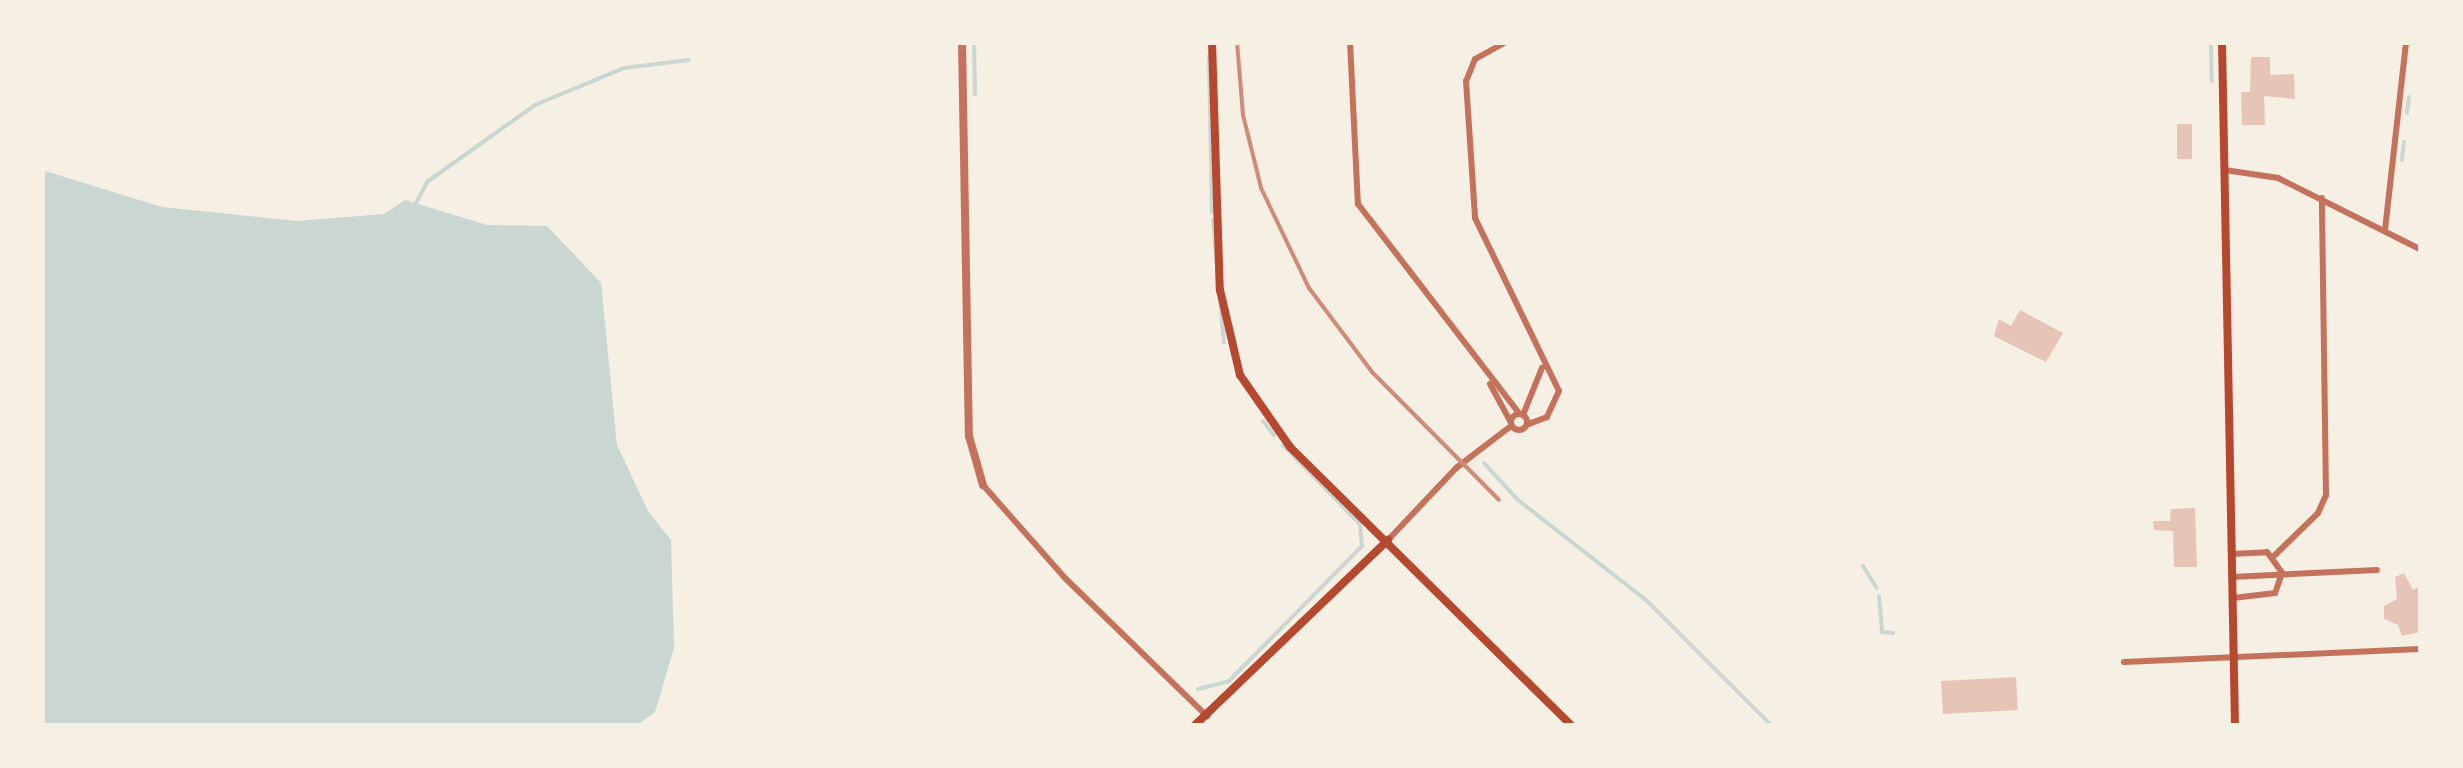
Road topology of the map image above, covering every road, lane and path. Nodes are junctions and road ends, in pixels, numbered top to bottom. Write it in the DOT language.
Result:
graph roads {
  1 [pos="962,42"];
  2 [pos="1212,42"];
  3 [pos="1350,42"];
  4 [pos="1506,42"];
  5 [pos="2222,42"];
  6 [pos="2406,42"];
  7 [pos="2225,170"];
  8 [pos="2322,198"];
  9 [pos="2384,230"];
  10 [pos="2420,249"];
  11 [pos="1542,367"];
  12 [pos="1490,382"];
  13 [pos="1522,415"];
  14 [pos="1511,424"];
  15 [pos="1526,425"];
  16 [pos="982,485"];
  17 [pos="1388,540"];
  18 [pos="2232,554"];
  19 [pos="2275,555"];
  20 [pos="2378,570"];
  21 [pos="2282,573"];
  22 [pos="2232,576"];
  23 [pos="2232,598"];
  24 [pos="2420,649"];
  25 [pos="2234,660"];
  26 [pos="2124,662"];
  27 [pos="1207,716"];
  28 [pos="1194,726"];
  29 [pos="1216,726"];
  30 [pos="1572,726"];
  31 [pos="2235,726"];
  1 -- 16 [label="street"];
  2 -- 17 [label="main road"];
  3 -- 12 [label="street"];
  4 -- 11 [label="street"];
  5 -- 7 [label="main road"];
  6 -- 9 [label="street"];
  7 -- 8 [label="street"];
  7 -- 18 [label="main road"];
  8 -- 9 [label="street"];
  8 -- 19 [label="street"];
  9 -- 10 [label="street"];
  11 -- 13 [label="street"];
  11 -- 15 [label="street"];
  12 -- 13 [label="street"];
  12 -- 14 [label="street"];
  13 -- 14 [label="street"];
  13 -- 15 [label="street"];
  14 -- 15 [label="street"];
  14 -- 17 [label="street"];
  16 -- 27 [label="street"];
  17 -- 27 [label="main road"];
  17 -- 30 [label="main road"];
  18 -- 19 [label="street"];
  18 -- 22 [label="main road"];
  19 -- 21 [label="street"];
  20 -- 21 [label="street"];
  21 -- 22 [label="street"];
  21 -- 23 [label="street"];
  22 -- 23 [label="main road"];
  23 -- 25 [label="main road"];
  24 -- 25 [label="street"];
  25 -- 26 [label="street"];
  25 -- 31 [label="main road"];
  27 -- 28 [label="main road"];
  27 -- 29 [label="main road"];
}
